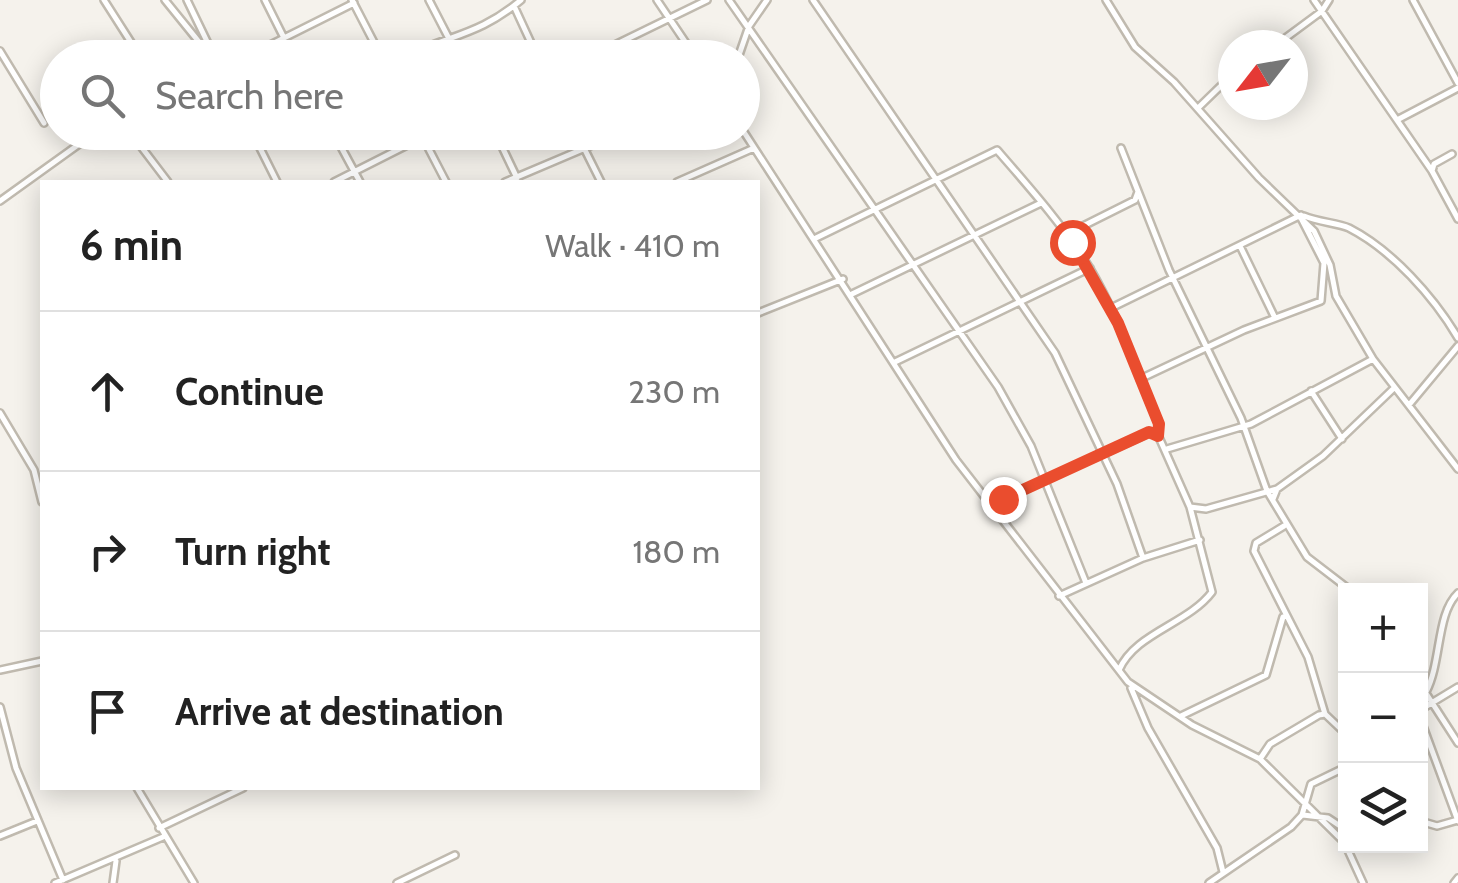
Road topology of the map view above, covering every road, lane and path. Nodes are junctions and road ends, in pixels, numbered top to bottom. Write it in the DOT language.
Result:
graph roads {
  1 [pos="104,0"];
  2 [pos="164,0"];
  3 [pos="265,0"];
  4 [pos="429,0"];
  5 [pos="521,0"];
  6 [pos="657,0"];
  7 [pos="707,0"];
  8 [pos="729,0"];
  9 [pos="767,0"];
  10 [pos="813,0"];
  11 [pos="1106,0"];
  12 [pos="1314,0"];
  13 [pos="1329,0"];
  14 [pos="1413,0"];
  15 [pos="189,1"];
  16 [pos="353,2"];
  17 [pos="514,6"];
  18 [pos="1322,11"];
  19 [pos="668,18"];
  20 [pos="749,26"];
  21 [pos="1296,30"];
  22 [pos="284,38"];
  23 [pos="448,38"];
  24 [pos="130,40"];
  25 [pos="198,40"];
  26 [pos="206,40"];
  27 [pos="280,40"];
  28 [pos="373,40"];
  29 [pos="444,40"];
  30 [pos="530,40"];
  31 [pos="624,40"];
  32 [pos="683,40"];
  33 [pos="744,40"];
  34 [pos="759,40"];
  35 [pos="760,42"];
  36 [pos="0,51"];
  37 [pos="1458,85"];
  38 [pos="1218,89"];
  39 [pos="1198,108"];
  40 [pos="40,117"];
  41 [pos="1397,120"];
  42 [pos="1121,148"];
  43 [pos="71,150"];
  44 [pos="144,150"];
  45 [pos="261,150"];
  46 [pos="342,150"];
  47 [pos="395,150"];
  48 [pos="430,150"];
  49 [pos="503,150"];
  50 [pos="580,150"];
  51 [pos="586,150"];
  52 [pos="749,150"];
  53 [pos="755,150"];
  54 [pos="1452,154"];
  55 [pos="355,172"];
  56 [pos="1432,172"];
  57 [pos="516,178"];
  58 [pos="936,179"];
  59 [pos="166,180"];
  60 [pos="276,180"];
  61 [pos="338,180"];
  62 [pos="359,180"];
  63 [pos="445,180"];
  64 [pos="510,180"];
  65 [pos="599,180"];
  66 [pos="682,180"];
  67 [pos="1138,192"];
  68 [pos="0,201"];
  69 [pos="1041,204"];
  70 [pos="874,208"];
  71 [pos="1301,215"];
  72 [pos="1458,219"];
  73 [pos="1067,234"];
  74 [pos="976,236"];
  75 [pos="816,238"];
  76 [pos="1240,246"];
  77 [pos="913,265"];
  78 [pos="1090,268"];
  79 [pos="1175,278"];
  80 [pos="843,280"];
  81 [pos="852,294"];
  82 [pos="1021,302"];
  83 [pos="1110,308"];
  84 [pos="760,312"];
  85 [pos="1275,318"];
  86 [pos="960,330"];
  87 [pos="1458,342"];
  88 [pos="1206,347"];
  89 [pos="1373,359"];
  90 [pos="895,362"];
  91 [pos="1140,379"];
  92 [pos="1394,388"];
  93 [pos="1311,391"];
  94 [pos="1408,404"];
  95 [pos="0,413"];
  96 [pos="1243,427"];
  97 [pos="1158,436"];
  98 [pos="1342,439"];
  99 [pos="1167,449"];
  100 [pos="1102,454"];
  101 [pos="1458,469"];
  102 [pos="1045,481"];
  103 [pos="1278,490"];
  104 [pos="1267,492"];
  105 [pos="40,495"];
  106 [pos="1273,502"];
  107 [pos="992,504"];
  108 [pos="1190,507"];
  109 [pos="1286,524"];
  110 [pos="1200,540"];
  111 [pos="1144,558"];
  112 [pos="1086,583"];
  113 [pos="1341,583"];
  114 [pos="1458,592"];
  115 [pos="1059,597"];
  116 [pos="1283,614"];
  117 [pos="40,660"];
  118 [pos="0,670"];
  119 [pos="1119,670"];
  120 [pos="1128,682"];
  121 [pos="1428,687"];
  122 [pos="1458,687"];
  123 [pos="1428,696"];
  124 [pos="1432,703"];
  125 [pos="1428,705"];
  126 [pos="0,707"];
  127 [pos="1325,714"];
  128 [pos="1181,716"];
  129 [pos="1338,726"];
  130 [pos="1428,739"];
  131 [pos="1458,742"];
  132 [pos="1260,758"];
  133 [pos="1338,771"];
  134 [pos="138,790"];
  135 [pos="238,790"];
  136 [pos="1306,802"];
  137 [pos="1302,815"];
  138 [pos="1321,817"];
  139 [pos="1458,820"];
  140 [pos="37,821"];
  141 [pos="1428,823"];
  142 [pos="1338,826"];
  143 [pos="159,828"];
  144 [pos="0,836"];
  145 [pos="1338,836"];
  146 [pos="163,837"];
  147 [pos="1350,853"];
  148 [pos="455,854"];
  149 [pos="117,860"];
  150 [pos="1224,872"];
  151 [pos="63,880"];
  152 [pos="55,883"];
  153 [pos="113,883"];
  154 [pos="194,883"];
  155 [pos="397,883"];
  156 [pos="1211,883"];
  157 [pos="1364,883"];
  1 -- 24 [label="street"];
  2 -- 25 [label="street"];
  3 -- 22 [label="street"];
  4 -- 23 [label="street"];
  5 -- 17 [label="street"];
  6 -- 19 [label="street"];
  7 -- 19 [label="street"];
  8 -- 20 [label="street"];
  9 -- 20 [label="street"];
  10 -- 58 [label="street"];
  11 -- 39 [label="street"];
  12 -- 18 [label="street"];
  13 -- 18 [label="street"];
  14 -- 37 [label="street"];
  15 -- 26 [label="street"];
  16 -- 22 [label="street"];
  16 -- 28 [label="street"];
  17 -- 23 [label="street"];
  17 -- 30 [label="street"];
  18 -- 21 [label="street"];
  18 -- 41 [label="street"];
  19 -- 31 [label="street"];
  19 -- 32 [label="street"];
  20 -- 33 [label="street"];
  20 -- 34 [label="street"];
  22 -- 27 [label="street"];
  23 -- 29 [label="street"];
  35 -- 70 [label="street"];
  36 -- 40 [label="street"];
  37 -- 41 [label="street"];
  38 -- 39 [label="street"];
  39 -- 71 [label="street"];
  41 -- 56 [label="street"];
  42 -- 67 [label="street"];
  43 -- 68 [label="street"];
  44 -- 59 [label="street"];
  45 -- 60 [label="street"];
  46 -- 55 [label="street"];
  47 -- 55 [label="street"];
  48 -- 63 [label="street"];
  49 -- 57 [label="street"];
  50 -- 57 [label="street"];
  51 -- 65 [label="street"];
  52 -- 66 [label="street"];
  53 -- 75 [label="street"];
  54 -- 56 [label="street"];
  55 -- 61 [label="street"];
  55 -- 62 [label="street"];
  56 -- 72 [label="street"];
  57 -- 64 [label="street"];
  58 -- 69 [label="street"];
  58 -- 70 [label="street"];
  58 -- 74 [label="street"];
  67 -- 73 [label="street"];
  67 -- 79 [label="street"];
  69 -- 73 [label="street"];
  69 -- 74 [label="street"];
  70 -- 75 [label="street"];
  70 -- 77 [label="street"];
  71 -- 76 [label="street"];
  71 -- 85 [label="street"];
  71 -- 87 [label="street"];
  71 -- 89 [label="street"];
  73 -- 78 [label="street"];
  74 -- 77 [label="street"];
  74 -- 82 [label="street"];
  75 -- 80 [label="street"];
  76 -- 79 [label="street"];
  76 -- 85 [label="street"];
  77 -- 81 [label="street"];
  77 -- 86 [label="street"];
  78 -- 82 [label="street"];
  78 -- 83 [label="street"];
  79 -- 83 [label="street"];
  79 -- 88 [label="street"];
  80 -- 81 [label="street"];
  80 -- 84 [label="street"];
  81 -- 90 [label="street"];
  82 -- 86 [label="street"];
  82 -- 100 [label="street"];
  83 -- 91 [label="street"];
  85 -- 88 [label="street"];
  86 -- 90 [label="street"];
  86 -- 102 [label="street"];
  87 -- 94 [label="street"];
  88 -- 91 [label="street"];
  88 -- 96 [label="street"];
  89 -- 92 [label="street"];
  89 -- 93 [label="street"];
  90 -- 107 [label="street"];
  91 -- 97 [label="street"];
  92 -- 94 [label="street"];
  92 -- 98 [label="street"];
  93 -- 96 [label="street"];
  93 -- 98 [label="street"];
  94 -- 101 [label="street"];
  95 -- 105 [label="street"];
  96 -- 99 [label="street"];
  96 -- 104 [label="street"];
  97 -- 99 [label="street"];
  97 -- 100 [label="street"];
  98 -- 103 [label="street"];
  99 -- 108 [label="street"];
  100 -- 102 [label="street"];
  100 -- 111 [label="street"];
  102 -- 107 [label="street"];
  102 -- 112 [label="street"];
  103 -- 104 [label="street"];
  103 -- 106 [label="street"];
  104 -- 106 [label="street"];
  104 -- 108 [label="street"];
  106 -- 109 [label="street"];
  107 -- 115 [label="street"];
  108 -- 110 [label="street"];
  109 -- 113 [label="street"];
  109 -- 116 [label="street"];
  110 -- 111 [label="street"];
  110 -- 119 [label="street"];
  111 -- 112 [label="street"];
  112 -- 115 [label="street"];
  114 -- 121 [label="street"];
  115 -- 119 [label="street"];
  116 -- 127 [label="street"];
  116 -- 128 [label="street"];
  117 -- 118 [label="street"];
  119 -- 120 [label="street"];
  120 -- 128 [label="street"];
  120 -- 150 [label="street"];
  122 -- 124 [label="street"];
  123 -- 124 [label="street"];
  124 -- 125 [label="street"];
  124 -- 131 [label="street"];
  126 -- 140 [label="street"];
  127 -- 129 [label="street"];
  127 -- 132 [label="street"];
  128 -- 132 [label="street"];
  130 -- 139 [label="street"];
  132 -- 136 [label="street"];
  133 -- 136 [label="street"];
  134 -- 143 [label="street"];
  135 -- 143 [label="street"];
  136 -- 137 [label="street"];
  136 -- 138 [label="street"];
  137 -- 138 [label="street"];
  137 -- 150 [label="street"];
  138 -- 142 [label="street"];
  138 -- 145 [label="street"];
  139 -- 141 [label="street"];
  140 -- 144 [label="street"];
  140 -- 151 [label="street"];
  143 -- 146 [label="street"];
  146 -- 149 [label="street"];
  146 -- 154 [label="street"];
  147 -- 157 [label="street"];
  148 -- 155 [label="street"];
  149 -- 151 [label="street"];
  149 -- 153 [label="street"];
  150 -- 156 [label="street"];
  151 -- 152 [label="street"];
}
